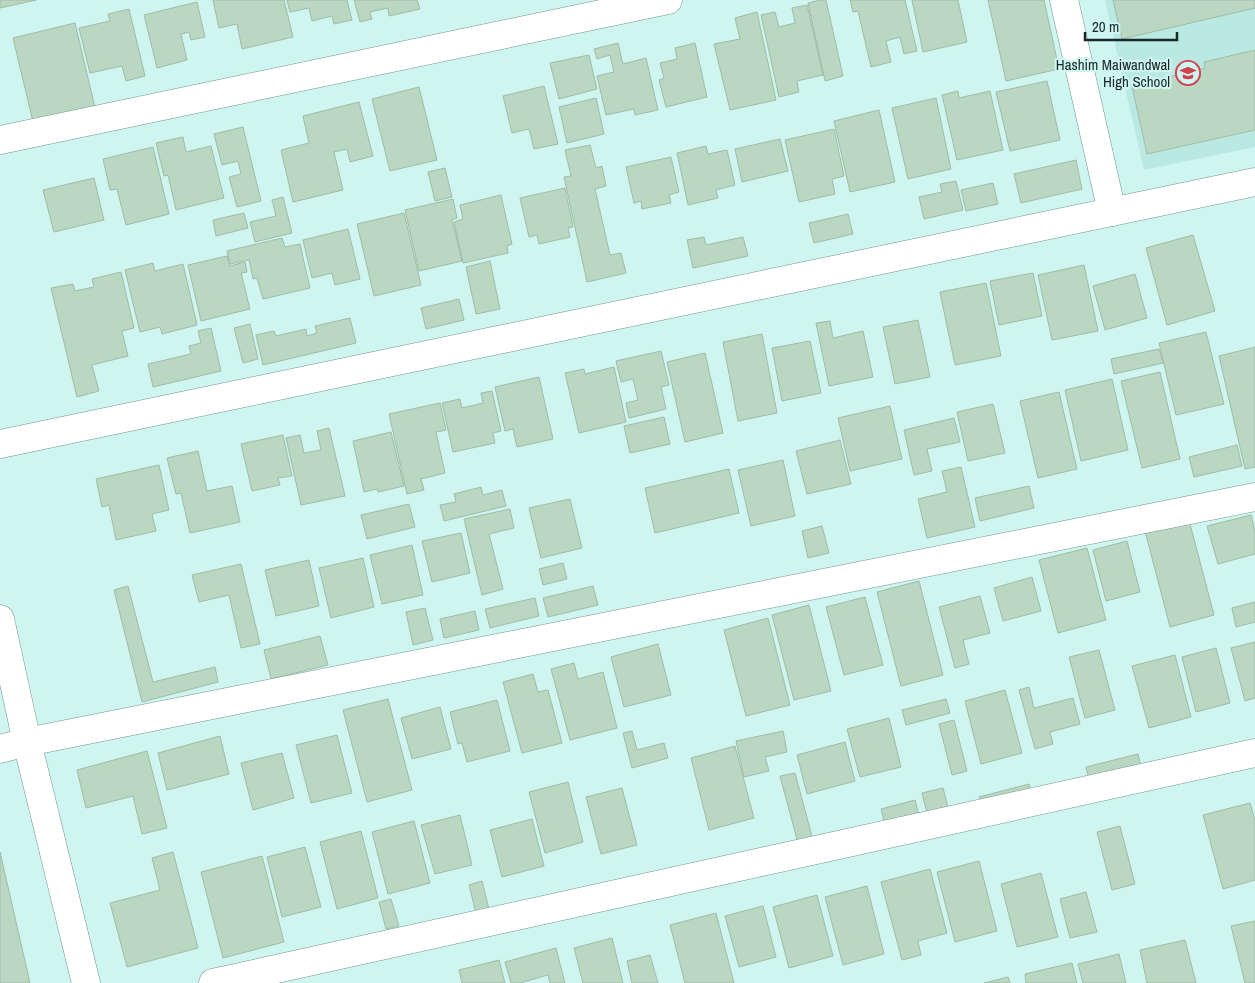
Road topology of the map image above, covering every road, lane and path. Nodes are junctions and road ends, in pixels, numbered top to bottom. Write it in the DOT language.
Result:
graph roads {
  1 [pos="668,0"];
  2 [pos="1064,0"];
  3 [pos="0,140"];
  4 [pos="1255,182"];
  5 [pos="1112,212"];
  6 [pos="0,444"];
  7 [pos="1255,497"];
  8 [pos="0,619"];
  9 [pos="27,742"];
  10 [pos="0,749"];
  11 [pos="1255,753"];
  12 [pos="86,983"];
  13 [pos="213,983"];
  1 -- 3 [label="street"];
  2 -- 5 [label="street"];
  4 -- 5 [label="street"];
  5 -- 6 [label="street"];
  7 -- 9 [label="street"];
  8 -- 9 [label="street"];
  9 -- 10 [label="street"];
  9 -- 12 [label="street"];
  11 -- 13 [label="street"];
}
